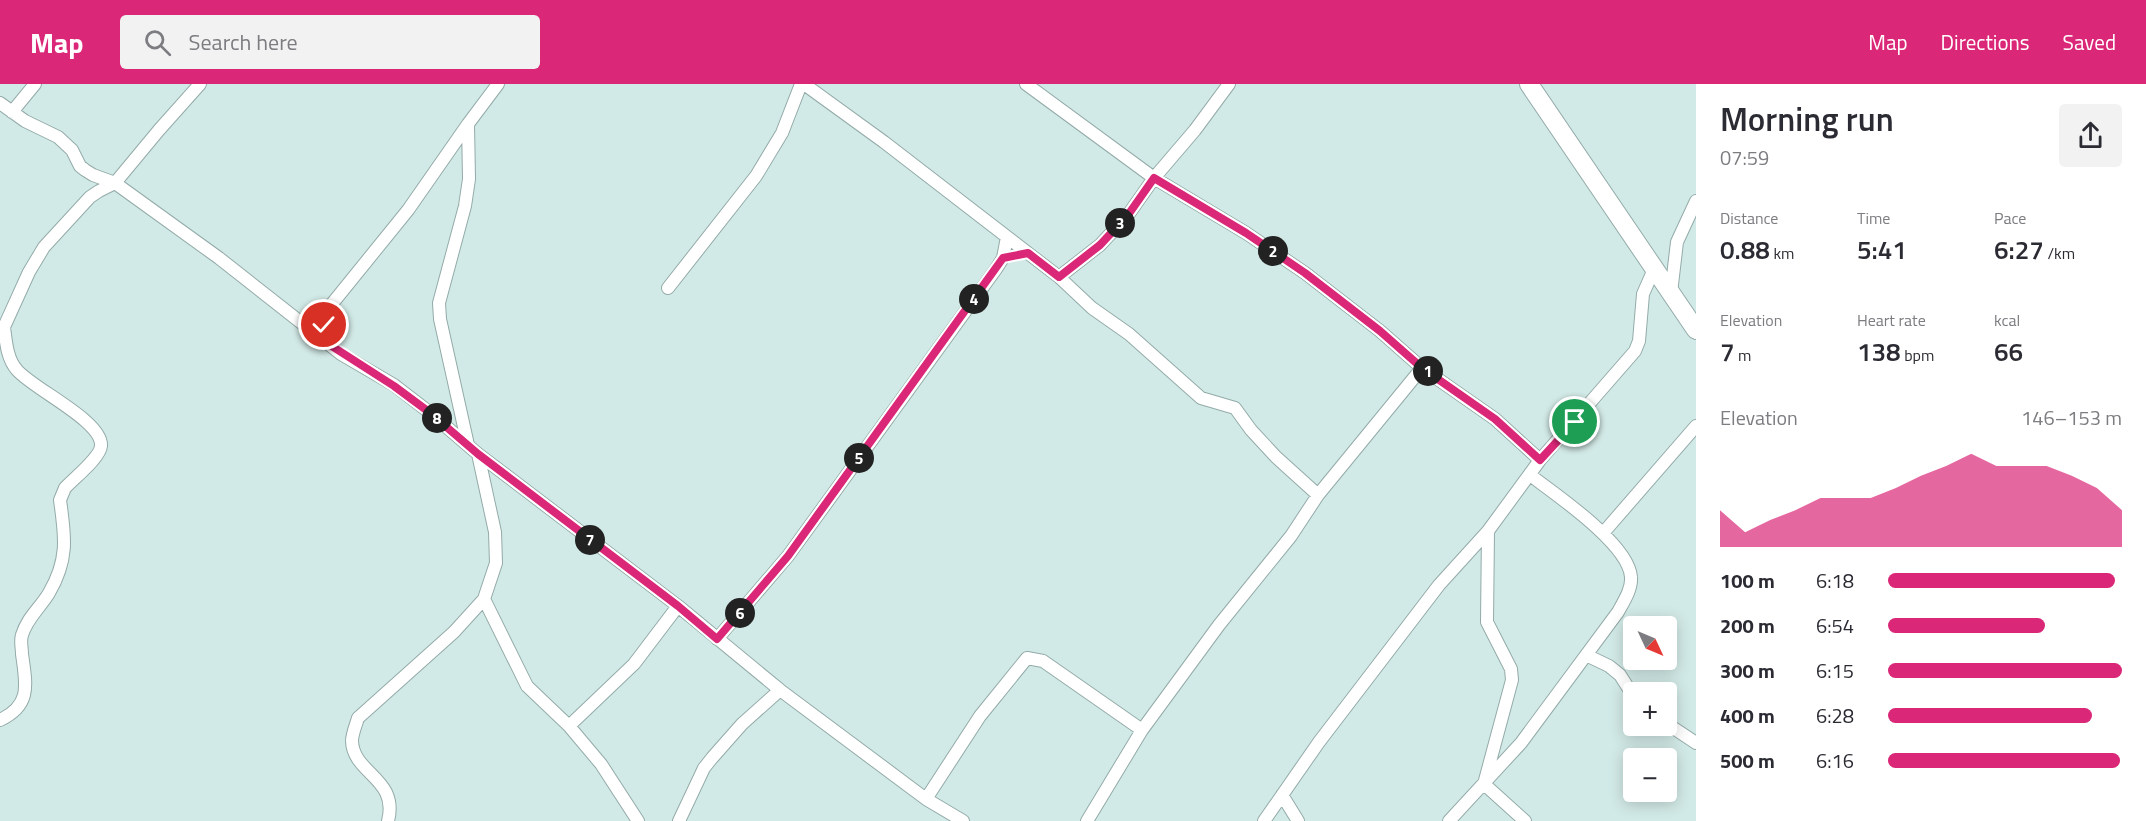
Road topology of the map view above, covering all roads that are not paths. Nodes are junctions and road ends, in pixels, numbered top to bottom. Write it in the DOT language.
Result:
graph roads {
  1 [pos="35,84"];
  2 [pos="200,84"];
  3 [pos="498,84"];
  4 [pos="803,84"];
  5 [pos="1026,84"];
  6 [pos="1229,84"];
  7 [pos="1529,84"];
  8 [pos="0,103"];
  9 [pos="12,112"];
  10 [pos="468,124"];
  11 [pos="1154,178"];
  12 [pos="115,183"];
  13 [pos="1696,201"];
  14 [pos="1007,237"];
  15 [pos="1028,253"];
  16 [pos="1003,258"];
  17 [pos="1654,269"];
  18 [pos="1059,277"];
  19 [pos="668,288"];
  20 [pos="1671,293"];
  21 [pos="2,329"];
  22 [pos="1696,330"];
  23 [pos="330,345"];
  24 [pos="1422,368"];
  25 [pos="1696,426"];
  26 [pos="468,445"];
  27 [pos="478,454"];
  28 [pos="1540,460"];
  29 [pos="1530,475"];
  30 [pos="1318,495"];
  31 [pos="1488,531"];
  32 [pos="1604,532"];
  33 [pos="484,599"];
  34 [pos="678,606"];
  35 [pos="717,639"];
  36 [pos="1586,655"];
  37 [pos="1624,682"];
  38 [pos="780,690"];
  39 [pos="0,720"];
  40 [pos="569,726"];
  41 [pos="1142,730"];
  42 [pos="1677,730"];
  43 [pos="1696,743"];
  44 [pos="1484,784"];
  45 [pos="1282,795"];
  46 [pos="926,799"];
  47 [pos="388,821"];
  48 [pos="638,821"];
  49 [pos="679,821"];
  50 [pos="963,821"];
  51 [pos="1087,821"];
  52 [pos="1264,821"];
  53 [pos="1298,821"];
  54 [pos="1449,821"];
  55 [pos="1525,821"];
  1 -- 9 [label="street"];
  2 -- 12 [label="street"];
  3 -- 10 [label="street"];
  4 -- 14 [label="street"];
  4 -- 19 [label="street"];
  5 -- 11 [label="street"];
  6 -- 11 [label="street"];
  7 -- 17 [label="street"];
  8 -- 9 [label="street"];
  9 -- 12 [label="street"];
  10 -- 23 [label="street"];
  10 -- 26 [label="street"];
  11 -- 18 [label="street"];
  11 -- 24 [label="street"];
  12 -- 21 [label="street"];
  12 -- 23 [label="street"];
  13 -- 20 [label="street"];
  14 -- 15 [label="street"];
  14 -- 16 [label="street"];
  15 -- 16 [label="street"];
  15 -- 18 [label="street"];
  16 -- 35 [label="street"];
  17 -- 20 [label="street"];
  17 -- 28 [label="street"];
  18 -- 30 [label="street"];
  20 -- 22 [label="street"];
  21 -- 39 [label="street"];
  23 -- 26 [label="street"];
  24 -- 28 [label="street"];
  24 -- 30 [label="street"];
  25 -- 32 [label="street"];
  26 -- 27 [label="street"];
  27 -- 33 [label="street"];
  27 -- 34 [label="street"];
  28 -- 29 [label="street"];
  29 -- 31 [label="street"];
  29 -- 32 [label="street"];
  30 -- 41 [label="street"];
  31 -- 44 [label="street"];
  31 -- 45 [label="street"];
  32 -- 36 [label="street"];
  33 -- 40 [label="street"];
  33 -- 47 [label="street"];
  34 -- 35 [label="street"];
  34 -- 40 [label="street"];
  35 -- 38 [label="street"];
  36 -- 37 [label="street"];
  36 -- 44 [label="street"];
  38 -- 46 [label="street"];
  38 -- 49 [label="street"];
  40 -- 48 [label="street"];
  41 -- 46 [label="street"];
  41 -- 51 [label="street"];
  42 -- 43 [label="street"];
  44 -- 54 [label="street"];
  44 -- 55 [label="street"];
  45 -- 52 [label="street"];
  45 -- 53 [label="street"];
  46 -- 50 [label="street"];
}
